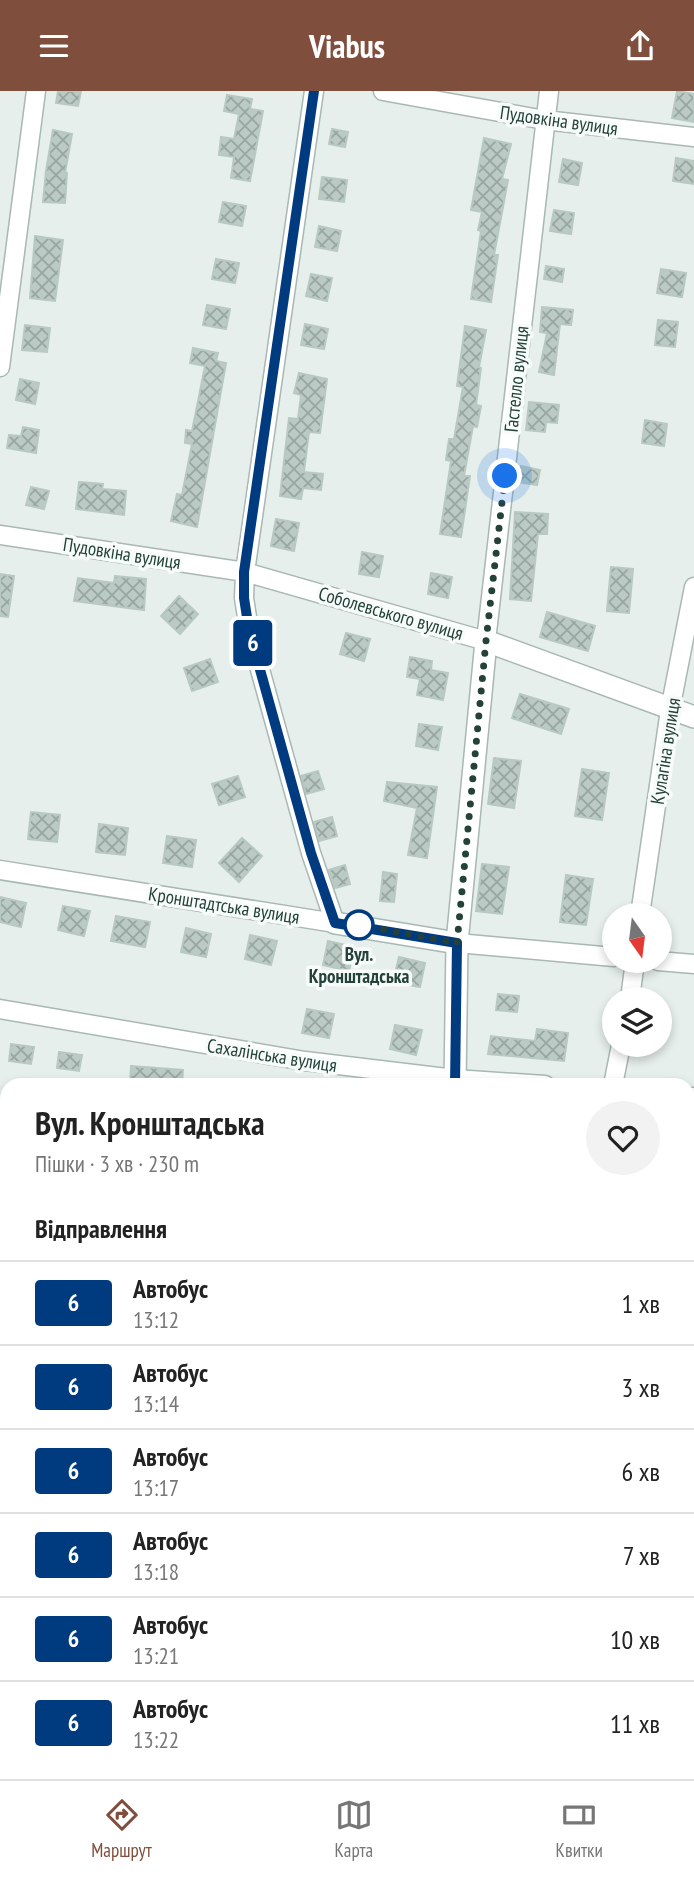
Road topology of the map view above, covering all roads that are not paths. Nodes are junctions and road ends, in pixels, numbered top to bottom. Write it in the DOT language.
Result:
graph roads {
  1 [pos="36,91"];
  2 [pos="314,91"];
  3 [pos="383,91"];
  4 [pos="549,91"];
  5 [pos="545,120"];
  6 [pos="694,137"];
  7 [pos="0,367"];
  8 [pos="0,535"];
  9 [pos="244,572"];
  10 [pos="694,587"];
  11 [pos="486,641"];
  12 [pos="670,711"];
  13 [pos="694,717"];
  14 [pos="0,870"];
  15 [pos="642,903"];
  16 [pos="335,923"];
  17 [pos="457,943"];
  18 [pos="602,956"];
  19 [pos="672,962"];
  20 [pos="694,964"];
  21 [pos="0,1009"];
  22 [pos="619,1057"];
  23 [pos="426,1078"];
  24 [pos="455,1078"];
  25 [pos="614,1078"];
  1 -- 7 [label="street"];
  2 -- 9 [label="street"];
  3 -- 5 [label="street, Пудовкіна вулиця"];
  4 -- 5 [label="street, Гастелло вулиця"];
  5 -- 6 [label="street, Пудовкіна вулиця"];
  5 -- 11 [label="street, Гастелло вулиця"];
  8 -- 9 [label="street, Пудовкіна вулиця"];
  9 -- 11 [label="street, Соболевського вулиця"];
  9 -- 16 [label="street"];
  10 -- 12 [label="street, Кулагіна вулиця"];
  11 -- 12 [label="street, Соболевського вулиця"];
  11 -- 17 [label="street, Гастелло вулиця"];
  12 -- 13 [label="street, Соболевського вулиця"];
  12 -- 15 [label="street, Кулагіна вулиця"];
  14 -- 16 [label="street, Кронштадтська вулиця"];
  16 -- 17 [label="street, Кронштадтська вулиця"];
  17 -- 18 [label="street, Кронштадтська вулиця"];
  17 -- 24 [label="street, Гастелло вулиця"];
  19 -- 20 [label="street"];
  21 -- 23 [label="street, Сахалінська вулиця"];
  22 -- 25 [label="street"];
}
